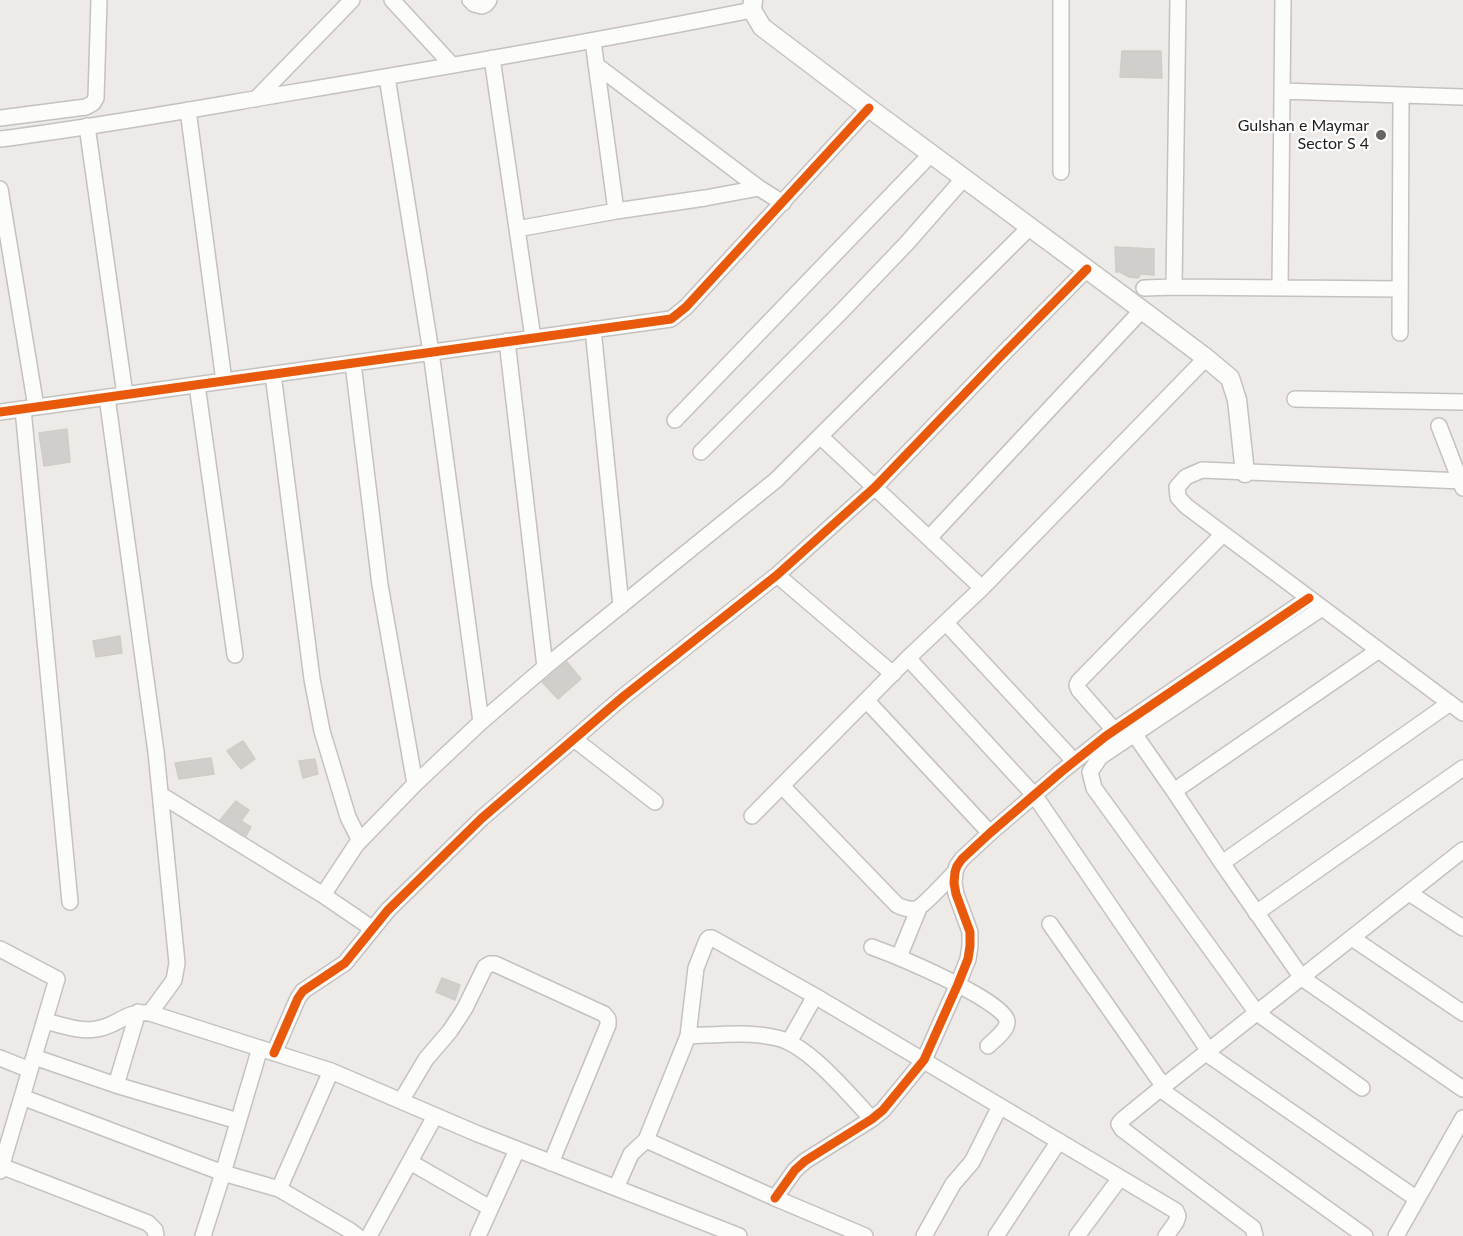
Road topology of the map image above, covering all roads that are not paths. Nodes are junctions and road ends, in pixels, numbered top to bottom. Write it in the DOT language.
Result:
graph roads {
  1 [pos="99,0"];
  2 [pos="352,0"];
  3 [pos="392,0"];
  4 [pos="470,0"];
  5 [pos="489,0"];
  6 [pos="1061,0"];
  7 [pos="1178,0"];
  8 [pos="1283,0"];
  9 [pos="753,5"];
  10 [pos="593,41"];
  11 [pos="492,58"];
  12 [pos="596,65"];
  13 [pos="452,66"];
  14 [pos="387,77"];
  15 [pos="1282,91"];
  16 [pos="1401,95"];
  17 [pos="1463,97"];
  18 [pos="256,99"];
  19 [pos="869,108"];
  20 [pos="188,110"];
  21 [pos="0,118"];
  22 [pos="87,126"];
  23 [pos="0,139"];
  24 [pos="931,154"];
  25 [pos="1061,172"];
  26 [pos="964,178"];
  27 [pos="759,188"];
  28 [pos="0,189"];
  29 [pos="783,203"];
  30 [pos="616,212"];
  31 [pos="1030,226"];
  32 [pos="517,229"];
  33 [pos="1087,269"];
  34 [pos="1174,287"];
  35 [pos="1144,288"];
  36 [pos="1280,288"];
  37 [pos="1400,290"];
  38 [pos="1142,310"];
  39 [pos="593,329"];
  40 [pos="1400,333"];
  41 [pos="533,338"];
  42 [pos="507,341"];
  43 [pos="430,352"];
  44 [pos="1206,358"];
  45 [pos="353,363"];
  46 [pos="273,374"];
  47 [pos="224,381"];
  48 [pos="197,385"];
  49 [pos="125,395"];
  50 [pos="107,397"];
  51 [pos="1295,399"];
  52 [pos="1463,402"];
  53 [pos="30,408"];
  54 [pos="0,412"];
  55 [pos="675,420"];
  56 [pos="1439,426"];
  57 [pos="820,436"];
  58 [pos="701,452"];
  59 [pos="1245,472"];
  60 [pos="1462,484"];
  61 [pos="875,487"];
  62 [pos="1223,534"];
  63 [pos="929,538"];
  64 [pos="777,574"];
  65 [pos="982,588"];
  66 [pos="1309,598"];
  67 [pos="621,606"];
  68 [pos="1322,608"];
  69 [pos="946,623"];
  70 [pos="1379,650"];
  71 [pos="235,655"];
  72 [pos="908,658"];
  73 [pos="545,667"];
  74 [pos="893,674"];
  75 [pos="867,701"];
  76 [pos="1457,708"];
  77 [pos="481,722"];
  78 [pos="1114,730"];
  79 [pos="1135,735"];
  80 [pos="574,739"];
  81 [pos="1074,761"];
  82 [pos="1463,768"];
  83 [pos="415,784"];
  84 [pos="782,786"];
  85 [pos="1174,791"];
  86 [pos="161,795"];
  87 [pos="1035,796"];
  88 [pos="654,802"];
  89 [pos="752,816"];
  90 [pos="990,834"];
  91 [pos="360,841"];
  92 [pos="1463,850"];
  93 [pos="1222,863"];
  94 [pos="955,872"];
  95 [pos="1409,893"];
  96 [pos="323,895"];
  97 [pos="70,902"];
  98 [pos="919,908"];
  99 [pos="1256,913"];
  100 [pos="1050,924"];
  101 [pos="1463,928"];
  102 [pos="373,929"];
  103 [pos="1353,938"];
  104 [pos="872,946"];
  105 [pos="0,949"];
  106 [pos="899,957"];
  107 [pos="1302,978"];
  108 [pos="958,984"];
  109 [pos="814,996"];
  110 [pos="144,1012"];
  111 [pos="1463,1012"];
  112 [pos="1257,1013"];
  113 [pos="45,1021"];
  114 [pos="688,1036"];
  115 [pos="789,1042"];
  116 [pos="988,1046"];
  117 [pos="267,1050"];
  118 [pos="1207,1052"];
  119 [pos="0,1058"];
  120 [pos="924,1060"];
  121 [pos="32,1064"];
  122 [pos="331,1071"];
  123 [pos="116,1084"];
  124 [pos="1162,1088"];
  125 [pos="1362,1088"];
  126 [pos="1463,1089"];
  127 [pos="22,1097"];
  128 [pos="401,1101"];
  129 [pos="1000,1106"];
  130 [pos="435,1116"];
  131 [pos="1463,1118"];
  132 [pos="872,1119"];
  133 [pos="238,1121"];
  134 [pos="646,1140"];
  135 [pos="1059,1141"];
  136 [pos="517,1150"];
  137 [pos="410,1162"];
  138 [pos="551,1163"];
  139 [pos="1,1164"];
  140 [pos="223,1173"];
  141 [pos="1120,1178"];
  142 [pos="616,1188"];
  143 [pos="279,1189"];
  144 [pos="775,1198"];
  145 [pos="1417,1199"];
  146 [pos="490,1208"];
  147 [pos="156,1236"];
  148 [pos="203,1236"];
  149 [pos="357,1236"];
  150 [pos="369,1236"];
  151 [pos="478,1236"];
  152 [pos="740,1236"];
  153 [pos="865,1236"];
  154 [pos="924,1236"];
  155 [pos="996,1236"];
  156 [pos="1077,1236"];
  157 [pos="1166,1236"];
  158 [pos="1255,1236"];
  159 [pos="1365,1236"];
  160 [pos="1396,1236"];
  1 -- 21 [label="street"];
  2 -- 18 [label="street"];
  3 -- 13 [label="street"];
  4 -- 5 [label="street"];
  6 -- 25 [label="street"];
  7 -- 34 [label="street"];
  8 -- 15 [label="street"];
  9 -- 10 [label="street"];
  9 -- 19 [label="street"];
  10 -- 11 [label="street"];
  10 -- 12 [label="street"];
  11 -- 13 [label="street"];
  11 -- 32 [label="street"];
  12 -- 27 [label="street"];
  12 -- 30 [label="street"];
  13 -- 14 [label="street"];
  14 -- 18 [label="street"];
  14 -- 43 [label="street"];
  15 -- 16 [label="street"];
  15 -- 36 [label="street"];
  16 -- 17 [label="street"];
  16 -- 37 [label="street"];
  18 -- 20 [label="street"];
  19 -- 24 [label="street"];
  19 -- 29 [label="street"];
  20 -- 22 [label="street"];
  20 -- 47 [label="street"];
  22 -- 23 [label="street"];
  22 -- 49 [label="street"];
  24 -- 26 [label="street"];
  24 -- 55 [label="street"];
  26 -- 31 [label="street"];
  26 -- 58 [label="street"];
  27 -- 29 [label="street"];
  27 -- 30 [label="street"];
  28 -- 53 [label="street"];
  29 -- 39 [label="street"];
  30 -- 32 [label="street"];
  31 -- 33 [label="street"];
  31 -- 57 [label="street"];
  32 -- 41 [label="street"];
  33 -- 38 [label="street"];
  33 -- 61 [label="street"];
  34 -- 35 [label="street"];
  34 -- 36 [label="street"];
  36 -- 37 [label="street"];
  37 -- 40 [label="street"];
  38 -- 44 [label="street"];
  38 -- 63 [label="street"];
  39 -- 41 [label="street"];
  39 -- 67 [label="street"];
  41 -- 42 [label="street"];
  42 -- 43 [label="street"];
  42 -- 73 [label="street"];
  43 -- 45 [label="street"];
  43 -- 77 [label="street"];
  44 -- 59 [label="street"];
  44 -- 65 [label="street"];
  45 -- 46 [label="street"];
  45 -- 83 [label="street"];
  46 -- 47 [label="street"];
  46 -- 91 [label="street"];
  47 -- 48 [label="street"];
  48 -- 49 [label="street"];
  48 -- 71 [label="street"];
  49 -- 50 [label="street"];
  50 -- 53 [label="street"];
  50 -- 86 [label="street"];
  51 -- 52 [label="street"];
  53 -- 54 [label="street"];
  53 -- 97 [label="street"];
  56 -- 60 [label="street"];
  57 -- 61 [label="street"];
  57 -- 67 [label="street"];
  59 -- 60 [label="street"];
  59 -- 62 [label="street"];
  61 -- 63 [label="street"];
  61 -- 64 [label="street"];
  62 -- 66 [label="street"];
  62 -- 78 [label="street"];
  63 -- 65 [label="street"];
  64 -- 74 [label="street"];
  64 -- 80 [label="street"];
  65 -- 69 [label="street"];
  66 -- 68 [label="street"];
  66 -- 78 [label="street"];
  67 -- 73 [label="street"];
  68 -- 70 [label="street"];
  68 -- 79 [label="street"];
  69 -- 72 [label="street"];
  69 -- 81 [label="street"];
  70 -- 76 [label="street"];
  70 -- 85 [label="street"];
  72 -- 74 [label="street"];
  72 -- 87 [label="street"];
  73 -- 77 [label="street"];
  74 -- 75 [label="street"];
  75 -- 84 [label="street"];
  75 -- 90 [label="street"];
  76 -- 93 [label="street"];
  77 -- 83 [label="street"];
  78 -- 81 [label="street"];
  79 -- 85 [label="street"];
  79 -- 112 [label="street"];
  80 -- 88 [label="street"];
  80 -- 102 [label="street"];
  81 -- 87 [label="street"];
  82 -- 99 [label="street"];
  83 -- 91 [label="street"];
  84 -- 89 [label="street"];
  84 -- 98 [label="street"];
  85 -- 93 [label="street"];
  86 -- 96 [label="street"];
  86 -- 110 [label="street"];
  87 -- 90 [label="street"];
  87 -- 118 [label="street"];
  90 -- 94 [label="street"];
  91 -- 96 [label="street"];
  92 -- 95 [label="street"];
  93 -- 99 [label="street"];
  94 -- 98 [label="street"];
  94 -- 108 [label="street"];
  95 -- 101 [label="street"];
  95 -- 103 [label="street"];
  96 -- 102 [label="street"];
  98 -- 106 [label="street"];
  99 -- 107 [label="street"];
  100 -- 124 [label="street"];
  102 -- 117 [label="street"];
  103 -- 107 [label="street"];
  103 -- 111 [label="street"];
  104 -- 106 [label="street"];
  105 -- 113 [label="street"];
  106 -- 108 [label="street"];
  107 -- 112 [label="street"];
  107 -- 126 [label="street"];
  108 -- 116 [label="street"];
  108 -- 120 [label="street"];
  109 -- 114 [label="street"];
  109 -- 115 [label="street"];
  109 -- 120 [label="street"];
  110 -- 113 [label="street"];
  110 -- 117 [label="street"];
  110 -- 123 [label="street"];
  112 -- 118 [label="street"];
  112 -- 125 [label="street"];
  113 -- 121 [label="street"];
  114 -- 115 [label="street"];
  114 -- 134 [label="street"];
  115 -- 132 [label="street"];
  117 -- 122 [label="street"];
  117 -- 133 [label="street"];
  118 -- 124 [label="street"];
  118 -- 145 [label="street"];
  119 -- 121 [label="street"];
  120 -- 129 [label="street"];
  120 -- 132 [label="street"];
  121 -- 123 [label="street"];
  121 -- 127 [label="street"];
  122 -- 128 [label="street"];
  122 -- 143 [label="street"];
  123 -- 133 [label="street"];
  124 -- 158 [label="street"];
  124 -- 159 [label="street"];
  127 -- 139 [label="street"];
  127 -- 140 [label="street"];
  128 -- 130 [label="street"];
  128 -- 138 [label="street"];
  129 -- 135 [label="street"];
  129 -- 154 [label="street"];
  130 -- 136 [label="street"];
  130 -- 137 [label="street"];
  131 -- 145 [label="street"];
  132 -- 144 [label="street"];
  133 -- 140 [label="street"];
  134 -- 142 [label="street"];
  134 -- 144 [label="street"];
  135 -- 141 [label="street"];
  135 -- 155 [label="street"];
  136 -- 138 [label="street"];
  136 -- 146 [label="street"];
  137 -- 146 [label="street"];
  137 -- 150 [label="street"];
  138 -- 142 [label="street"];
  139 -- 147 [label="street"];
  140 -- 143 [label="street"];
  140 -- 148 [label="street"];
  141 -- 156 [label="street"];
  141 -- 157 [label="street"];
  142 -- 152 [label="street"];
  143 -- 149 [label="street"];
  144 -- 153 [label="street"];
  145 -- 160 [label="street"];
  146 -- 151 [label="street"];
}
